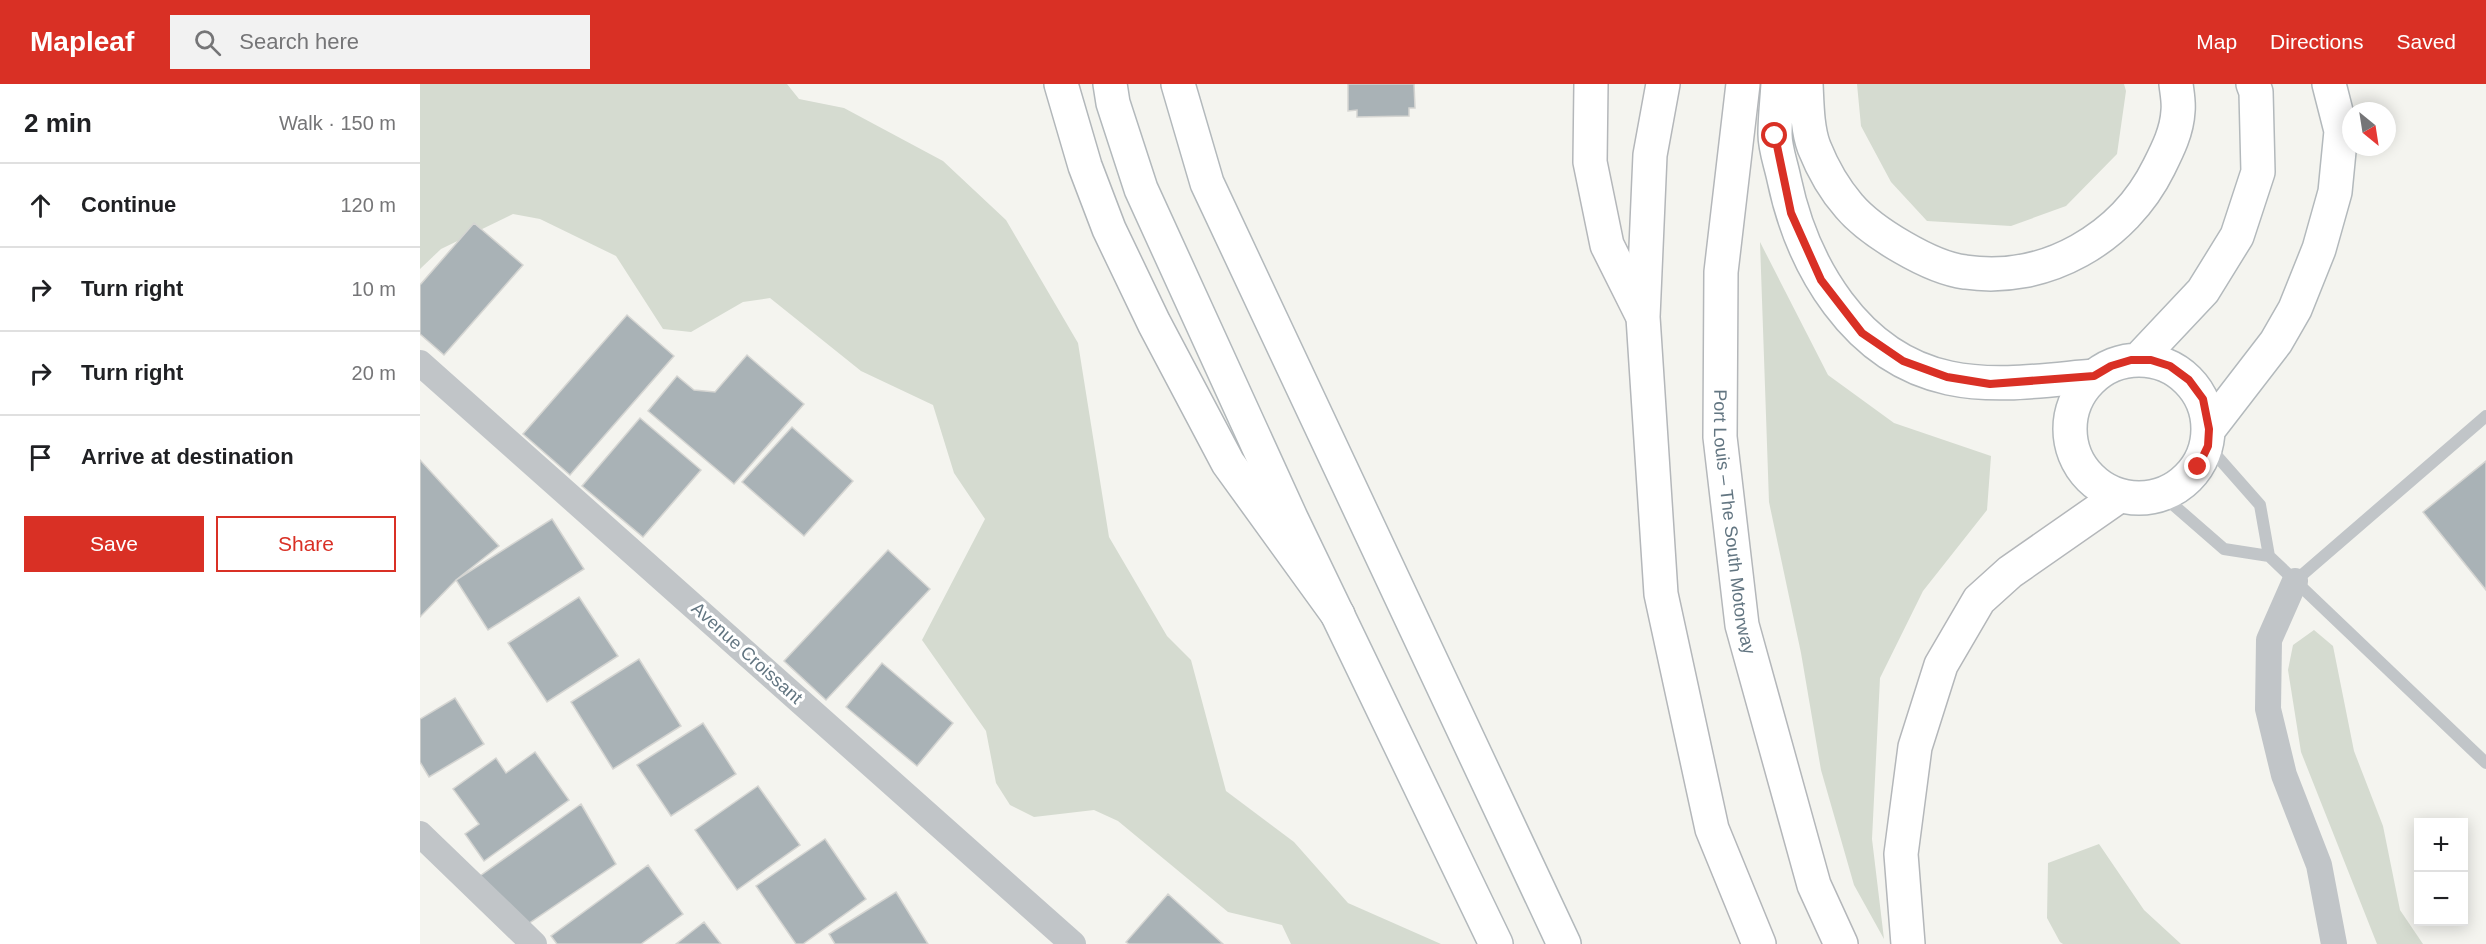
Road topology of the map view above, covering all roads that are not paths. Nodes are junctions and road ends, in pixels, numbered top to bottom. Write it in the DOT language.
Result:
graph roads {
  1 [pos="1061,84"];
  2 [pos="1110,84"];
  3 [pos="1178,84"];
  4 [pos="1591,84"];
  5 [pos="1662,84"];
  6 [pos="1743,84"];
  7 [pos="1778,84"];
  8 [pos="1806,84"];
  9 [pos="2176,84"];
  10 [pos="2253,84"];
  11 [pos="2329,84"];
  12 [pos="1643,317"];
  13 [pos="2138,360"];
  14 [pos="420,363"];
  15 [pos="2094,376"];
  16 [pos="2486,416"];
  17 [pos="2208,438"];
  18 [pos="2162,495"];
  19 [pos="2119,496"];
  20 [pos="2269,556"];
  21 [pos="2295,581"];
  22 [pos="1338,615"];
  23 [pos="2486,763"];
  24 [pos="420,834"];
  25 [pos="534,944"];
  26 [pos="1072,944"];
  27 [pos="1496,944"];
  28 [pos="1564,944"];
  29 [pos="1759,944"];
  30 [pos="1841,944"];
  31 [pos="1908,944"];
  32 [pos="2334,944"];
  1 -- 22 [label="main road"];
  2 -- 22 [label="main road"];
  3 -- 28 [label="main road"];
  4 -- 12 [label="main road"];
  5 -- 12 [label="main road"];
  6 -- 30 [label="main road, Port Louis – The South Motorway"];
  7 -- 15 [label="main road"];
  8 -- 9 [label="main road"];
  10 -- 13 [label="main road"];
  11 -- 17 [label="main road"];
  12 -- 29 [label="main road"];
  13 -- 15 [label="main road"];
  13 -- 17 [label="main road"];
  14 -- 26 [label="street, Avenue Croissant"];
  15 -- 19 [label="main road"];
  16 -- 21 [label="lane"];
  17 -- 18 [label="main road"];
  17 -- 20 [label="lane"];
  18 -- 19 [label="main road"];
  18 -- 20 [label="lane"];
  19 -- 31 [label="main road"];
  20 -- 21 [label="lane"];
  21 -- 23 [label="lane"];
  21 -- 32 [label="street"];
  22 -- 27 [label="main road"];
  24 -- 25 [label="street"];
}
